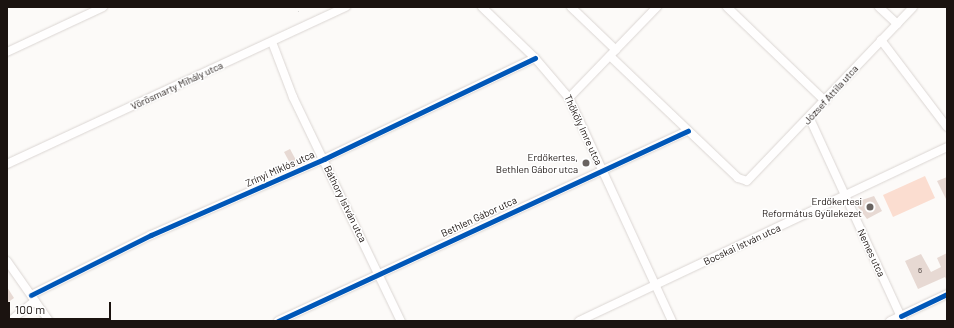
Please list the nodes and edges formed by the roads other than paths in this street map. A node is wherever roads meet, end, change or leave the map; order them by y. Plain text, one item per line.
1 (103, 7) edge
2 (346, 7) edge
3 (482, 7) edge
4 (571, 7) edge
5 (657, 7) edge
6 (727, 7) edge
7 (879, 7) edge
8 (913, 7) edge
9 (897, 24) junction
10 (881, 40) junction
11 (272, 42) junction
12 (7, 52) edge
13 (613, 53) junction
14 (536, 58) junction
15 (569, 98) junction
16 (825, 101) junction
17 (810, 119) junction
18 (947, 127) edge
19 (688, 131) junction
20 (947, 147) edge
21 (324, 159) junction
22 (7, 164) edge
23 (602, 170) junction
24 (845, 196) junction
25 (7, 261) edge
26 (379, 274) junction
27 (655, 286) junction
28 (947, 294) edge
29 (33, 298) junction
30 (902, 319) edge
31 (10, 321) edge
32 (49, 321) edge
33 (278, 321) edge
34 (401, 321) edge
35 (579, 321) edge
36 (672, 321) edge
37 (890, 321) edge

1 - 12 street
2 - 11 street, Vörösmarty Mihály utca
3 - 14 street, Thököly Imre utca
4 - 13 street
5 - 13 street
6 - 16 street
7 - 9 street
8 - 9 street, József Attila utca
9 - 10 street, József Attila utca
10 - 16 street, József Attila utca
10 - 18 street
11 - 21 street, Báthory István utca
11 - 22 street, Vörösmarty Mihály utca
13 - 15 street
13 - 19 street
14 - 15 street, Thököly Imre utca
14 - 21 street, Zrínyi Miklós utca
15 - 23 street, Thököly Imre utca
16 - 17 street, József Attila utca
17 - 19 street, József Attila utca
17 - 24 street, Nemes utca
19 - 23 street, Bethlen Gábor utca
20 - 24 street, Bocskai István utca
21 - 26 street, Báthory István utca
21 - 29 street, Zrínyi Miklós utca
23 - 26 street, Bethlen Gábor utca
23 - 27 street, Thököly Imre utca
24 - 27 street, Bocskai István utca
24 - 30 street, Nemes utca
25 - 29 street
26 - 33 street, Bethlen Gábor utca
26 - 34 street, Báthory István utca
27 - 35 street, Bocskai István utca
27 - 36 street, Thököly Imre utca
28 - 30 street
29 - 31 street, Zrínyi Miklós utca
29 - 32 street
30 - 37 street

